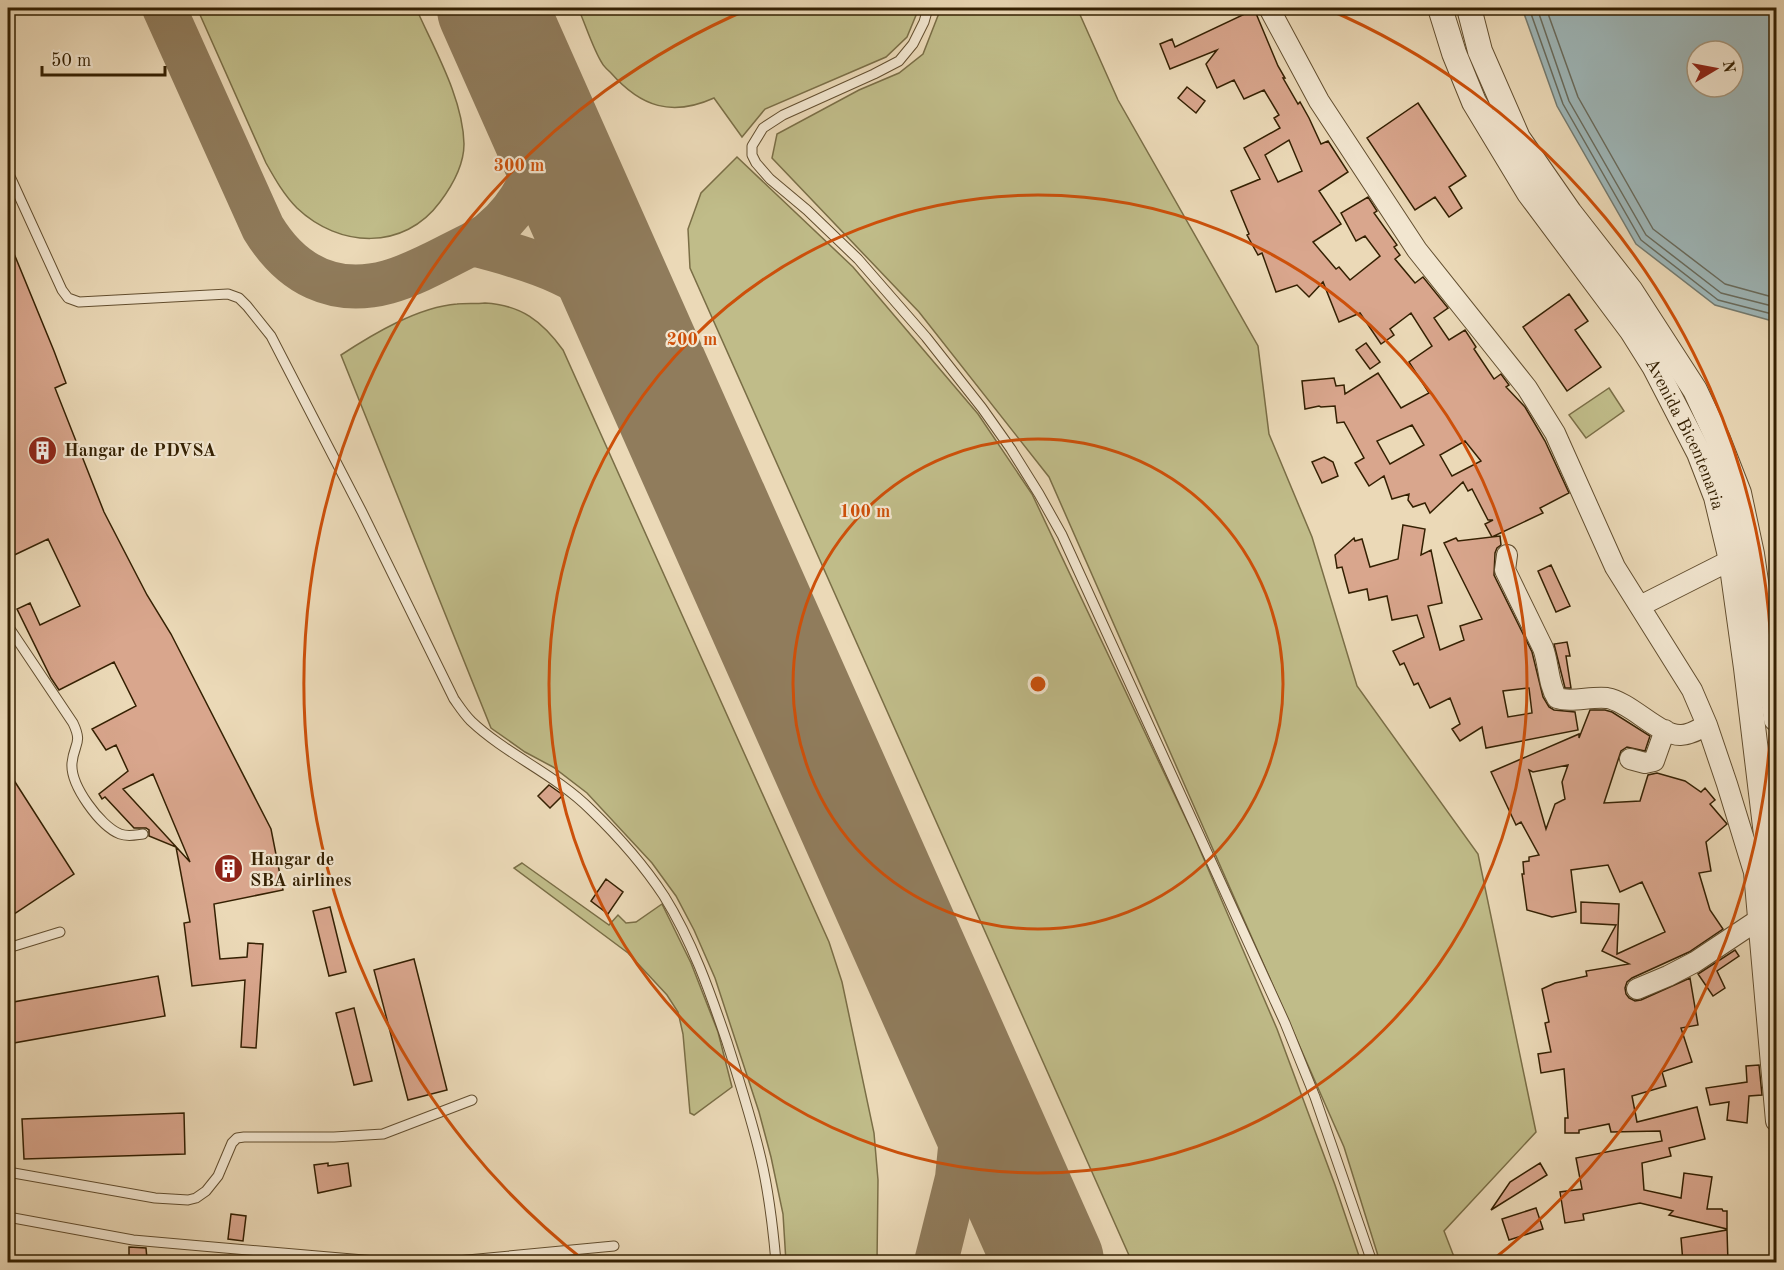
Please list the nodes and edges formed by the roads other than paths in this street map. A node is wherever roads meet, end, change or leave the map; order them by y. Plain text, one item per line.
1 (928, 8) edge
2 (1269, 8) edge
3 (1440, 8) edge
4 (1469, 8) edge
5 (8, 172) edge
6 (1507, 555) dead end
7 (1741, 557) junction
8 (1640, 606) junction
9 (8, 626) edge
10 (1776, 720) edge
11 (1707, 725) junction
12 (1665, 730) junction
13 (1630, 759) dead end
14 (143, 834) dead end
15 (1767, 919) edge
16 (60, 932) dead end
17 (8, 948) edge
18 (1636, 989) dead end
19 (472, 1100) dead end
20 (1776, 1121) edge
21 (8, 1172) edge
22 (8, 1217) edge
23 (614, 1246) dead end
24 (387, 1263) edge
25 (446, 1263) edge
26 (776, 1263) edge
27 (1372, 1263) edge

1 - 27 lane
2 - 8 street
3 - 7 street, Avenida Bicentenaria
4 - 7 street, Avenida Bicentenaria
5 - 26 lane
6 - 12 street
7 - 8 street
7 - 10 street, Avenida Bicentenaria
7 - 15 street, Avenida Bicentenaria
8 - 11 street
9 - 14 lane
11 - 12 street
11 - 15 street
12 - 13 street
15 - 18 street
15 - 20 street
16 - 17 lane
19 - 21 lane
22 - 24 lane
23 - 25 lane

